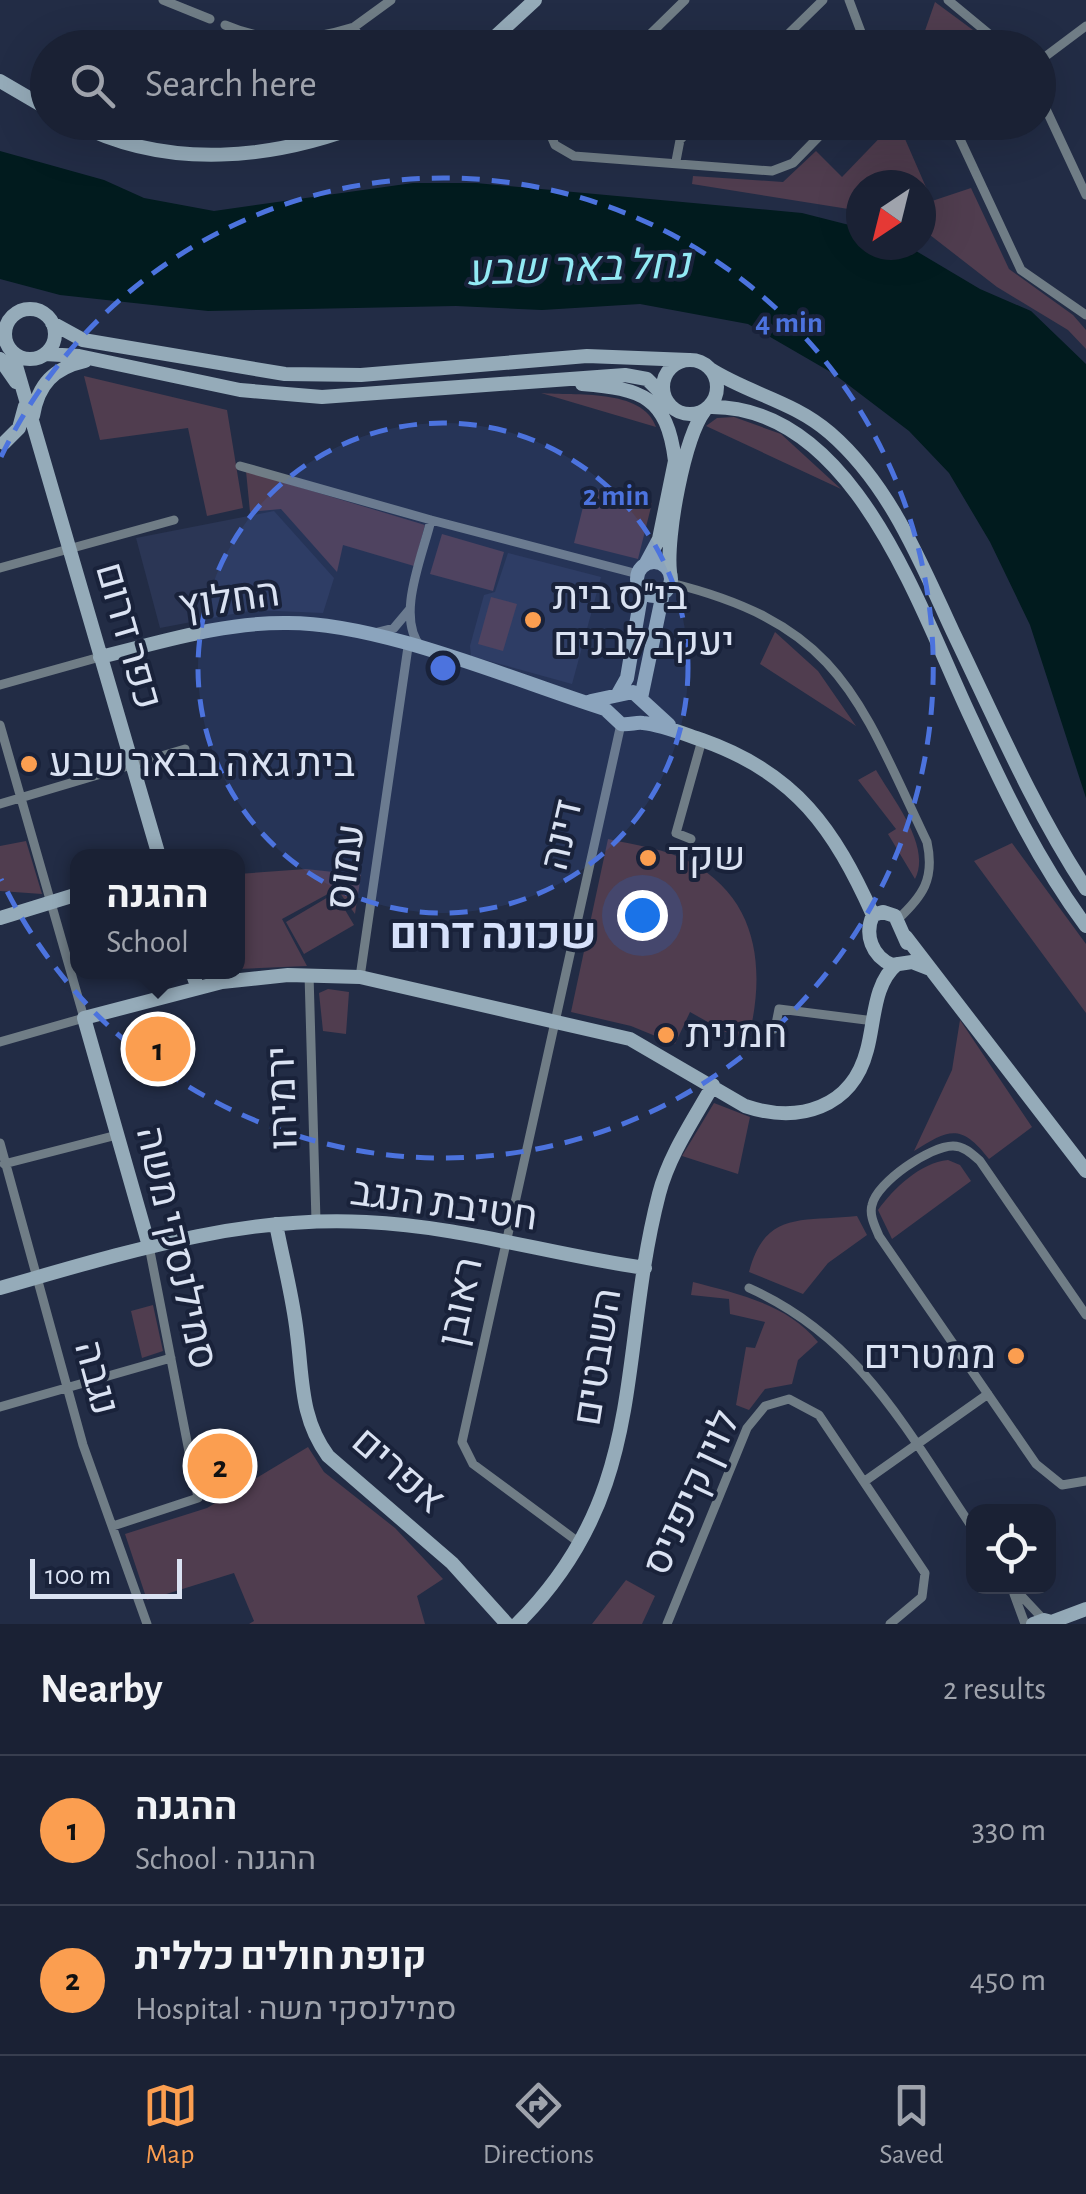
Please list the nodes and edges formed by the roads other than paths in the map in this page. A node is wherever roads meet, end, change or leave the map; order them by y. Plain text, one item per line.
1 (163, 0) edge
2 (391, 0) edge
3 (535, 0) edge
4 (685, 0) edge
5 (823, 0) edge
6 (849, 0) edge
7 (948, 0) edge
8 (210, 19) dead end
9 (225, 25) dead end
10 (1086, 26) edge
11 (354, 27) junction
12 (236, 30) edge
13 (344, 30) edge
14 (355, 30) edge
15 (503, 30) edge
16 (654, 30) edge
17 (792, 30) edge
18 (860, 30) edge
19 (984, 30) edge
20 (1056, 48) edge
21 (0, 81) edge
22 (30, 98) edge
23 (1056, 131) edge
24 (117, 140) edge
25 (311, 140) edge
26 (554, 140) edge
27 (680, 140) edge
28 (814, 140) edge
29 (961, 140) edge
30 (676, 162) junction
31 (1086, 195) edge
32 (8, 313) edge
33 (1086, 315) edge
34 (52, 324) junction
35 (5, 348) edge
36 (41, 356) junction
37 (96, 360) junction
38 (689, 360) junction
39 (710, 368) junction
40 (536, 380) junction
41 (26, 400) junction
42 (668, 402) junction
43 (707, 409) junction
44 (34, 428) junction
45 (2, 444) edge
46 (674, 461) junction
47 (240, 466) dead end
48 (174, 520) dead end
49 (431, 520) junction
50 (68, 549) junction
51 (0, 568) edge
52 (641, 569) junction
53 (668, 583) junction
54 (642, 590) junction
55 (411, 607) junction
56 (370, 634) junction
57 (408, 647) junction
58 (437, 655) junction
59 (100, 658) junction
60 (0, 685) edge
61 (617, 695) junction
62 (578, 700) junction
63 (642, 700) junction
64 (616, 718) junction
65 (638, 722) junction
66 (0, 725) edge
67 (697, 738) junction
68 (184, 749) dead end
69 (132, 767) junction
70 (22, 798) junction
71 (0, 804) edge
72 (691, 839) dead end
73 (156, 849) edge
74 (1086, 889) edge
75 (70, 896) edge
76 (52, 902) junction
77 (873, 916) junction
78 (0, 918) edge
79 (897, 920) junction
80 (1086, 926) edge
81 (906, 937) junction
82 (878, 955) junction
83 (899, 964) junction
84 (70, 967) edge
85 (309, 974) junction
86 (940, 976) junction
87 (245, 977) edge
88 (360, 977) junction
89 (73, 979) edge
90 (195, 979) edge
91 (879, 991) junction
92 (84, 1018) junction
93 (553, 1018) junction
94 (874, 1021) junction
95 (775, 1029) dead end
96 (0, 1042) edge
97 (713, 1085) junction
98 (118, 1134) junction
99 (0, 1143) edge
100 (3, 1164) edge
101 (1086, 1171) edge
102 (316, 1220) junction
103 (276, 1224) junction
104 (504, 1242) junction
105 (149, 1246) junction
106 (645, 1268) junction
107 (38, 1277) junction
108 (0, 1288) edge
109 (749, 1288) dead end
110 (1086, 1314) edge
111 (171, 1358) junction
112 (68, 1388) junction
113 (988, 1394) junction
114 (0, 1406) edge
115 (916, 1444) junction
116 (865, 1481) junction
117 (1086, 1481) edge
118 (966, 1518) edge
119 (113, 1526) junction
120 (581, 1544) junction
121 (1015, 1594) edge
122 (1020, 1594) edge
123 (1086, 1609) edge
124 (1048, 1622) edge
125 (147, 1624) edge
126 (507, 1624) edge
127 (517, 1624) edge
128 (667, 1624) edge
129 (890, 1624) edge
130 (1025, 1624) edge

1 - 8 street
2 - 11 street
3 - 15 street
4 - 16 street
5 - 17 street
6 - 18 street
7 - 19 street
9 - 12 street
10 - 20 street
11 - 13 street
11 - 14 street
21 - 22 street
23 - 31 street
24 - 25 street
26 - 30 street
27 - 30 street
28 - 30 street
29 - 33 street
32 - 34 street
32 - 35 street
34 - 36 street
34 - 38 street
35 - 36 street
35 - 41 street, כפר דרום
36 - 37 street
36 - 44 street, כפר דרום
37 - 40 street
37 - 44 street
38 - 39 street
38 - 42 street
39 - 43 street
39 - 74 street
40 - 42 street
40 - 46 street
41 - 44 street, כפר דרום
41 - 45 street
42 - 43 street
42 - 46 street
43 - 53 street
43 - 80 street
44 - 45 street
44 - 50 street, כפר דרום
46 - 52 street
47 - 49 street
48 - 50 street
49 - 52 street
49 - 55 street
50 - 51 street
50 - 59 street, כפר דרום
52 - 53 street
52 - 54 street
53 - 54 street
53 - 63 street
53 - 79 street
54 - 61 street
55 - 56 street
55 - 58 street
56 - 57 street, החלוץ
56 - 59 street, החלוץ
57 - 58 street, החלוץ
57 - 88 street, עמוס
58 - 62 street, החלוץ
59 - 60 street, החלוץ
59 - 69 street, כפר דרום
61 - 62 street
61 - 63 street
61 - 64 street
62 - 64 street, החלוץ
63 - 65 street
63 - 67 street
64 - 65 street
64 - 93 street, דינה
65 - 67 street
66 - 70 street, סמילנסקי משה
67 - 72 street
67 - 77 street
68 - 69 street
69 - 70 street
69 - 73 street, כפר דרום
70 - 71 street
70 - 76 street, סמילנסקי משה
75 - 76 street
76 - 78 street
76 - 84 street, סמילנסקי משה
77 - 79 street
77 - 82 street
79 - 81 street
81 - 83 street
81 - 86 street
82 - 83 street
82 - 91 street
83 - 86 street
83 - 91 street
85 - 87 street
85 - 88 street
85 - 102 street, ירמיהו
86 - 101 street
88 - 93 street
89 - 92 street, סמילנסקי משה
90 - 92 street
91 - 94 street
92 - 96 street
92 - 98 street, סמילנסקי משה
93 - 97 street
93 - 104 street, ראובן
94 - 95 street
94 - 97 street
97 - 106 street, השבטים
98 - 100 street
98 - 105 street, סמילנסקי משה
99 - 100 street, נגבה
100 - 107 street, נגבה
102 - 103 street, חטיבת הנגב
102 - 104 street, חטיבת הנגב
103 - 105 street, חטיבת הנגב
103 - 126 street, אפרים
104 - 106 street, חטיבת הנגב
104 - 120 street, ראובן
105 - 107 street, חטיבת הנגב
105 - 111 street, סמילנסקי משה
106 - 120 street, השבטים
107 - 108 street, חטיבת הנגב
107 - 112 street, נגבה
109 - 115 street
110 - 113 street
111 - 112 street
111 - 119 street, סמילנסקי משה
112 - 114 street
112 - 119 street, נגבה
113 - 115 street
113 - 117 street
115 - 116 street
115 - 118 street
116 - 128 street, לוין קיפניס
116 - 129 street, לוין קיפניס
119 - 125 street, נגבה
120 - 127 street, השבטים
121 - 130 street
122 - 124 street
123 - 124 street

